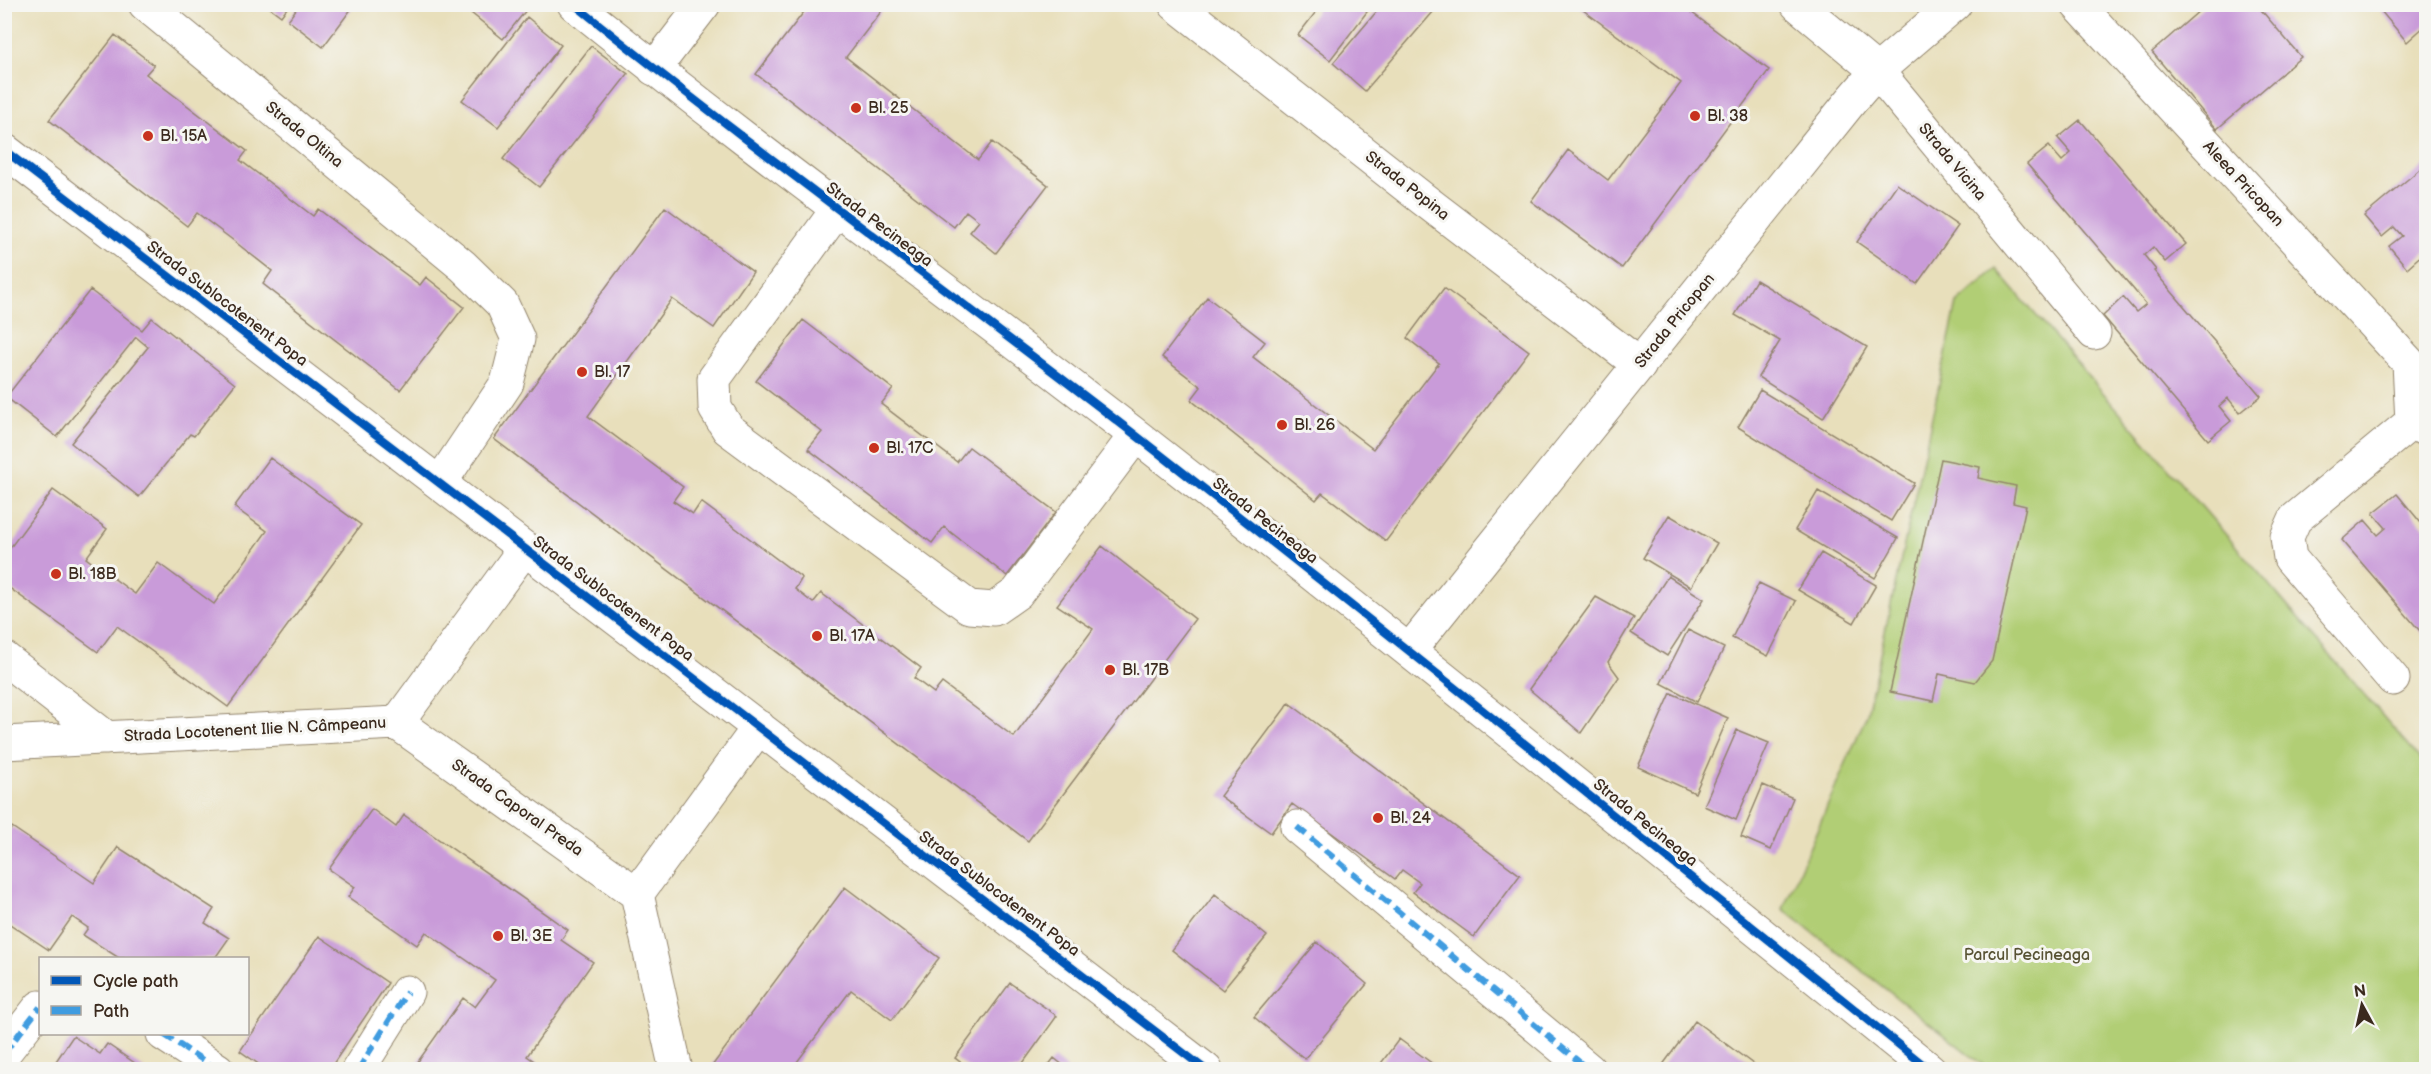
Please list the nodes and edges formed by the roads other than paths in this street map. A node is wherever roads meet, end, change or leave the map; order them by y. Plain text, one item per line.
1 (145, 4) edge
2 (574, 4) edge
3 (704, 4) edge
4 (1175, 4) edge
5 (1797, 4) edge
6 (1955, 4) edge
7 (2077, 4) edge
8 (654, 69) junction
9 (1877, 71) junction
10 (4, 150) edge
11 (837, 210) junction
12 (2094, 333) dead end
13 (2418, 356) edge
14 (1640, 365) junction
15 (2419, 426) edge
16 (1135, 436) junction
17 (440, 483) junction
18 (525, 548) junction
19 (1409, 651) junction
20 (4, 658) edge
21 (2393, 679) dead end
22 (397, 723) junction
23 (759, 727) junction
24 (107, 738) junction
25 (4, 743) edge
26 (1297, 828) dead end
27 (637, 894) junction
28 (407, 992) dead end
29 (39, 1008) edge
30 (165, 1035) edge
31 (4, 1053) edge
32 (218, 1070) edge
33 (358, 1070) edge
34 (676, 1070) edge
35 (1206, 1070) edge
36 (1589, 1070) edge
37 (1930, 1070) edge

1 - 17 street, Strada Oltina
2 - 8 street, Strada Pecineaga
3 - 8 street
4 - 14 street, Strada Popina
5 - 9 street, Strada Vicina
6 - 9 street, Strada Pricopan
7 - 13 street, Aleea Pricopan
8 - 11 street, Strada Pecineaga
9 - 12 street, Strada Vicina
9 - 14 street, Strada Pricopan
10 - 17 street, Strada Sublocotenent Popa
11 - 16 street, Strada Pecineaga
11 - 16 street
13 - 15 street, Aleea Pricopan
14 - 19 street, Strada Pricopan
15 - 21 street
16 - 19 street, Strada Pecineaga
17 - 18 street, Strada Sublocotenent Popa
18 - 22 street, Strada Locotenent Ilie N. Câmpeanu
18 - 23 street, Strada Sublocotenent Popa
19 - 37 street, Strada Pecineaga
20 - 24 street
22 - 24 street, Strada Locotenent Ilie N. Câmpeanu
22 - 27 street, Strada Caporal Preda
23 - 27 street
23 - 35 street, Strada Sublocotenent Popa
24 - 25 street, Strada Locotenent Ilie N. Câmpeanu
26 - 36 street
27 - 34 street
28 - 33 street
29 - 31 street
30 - 32 street

